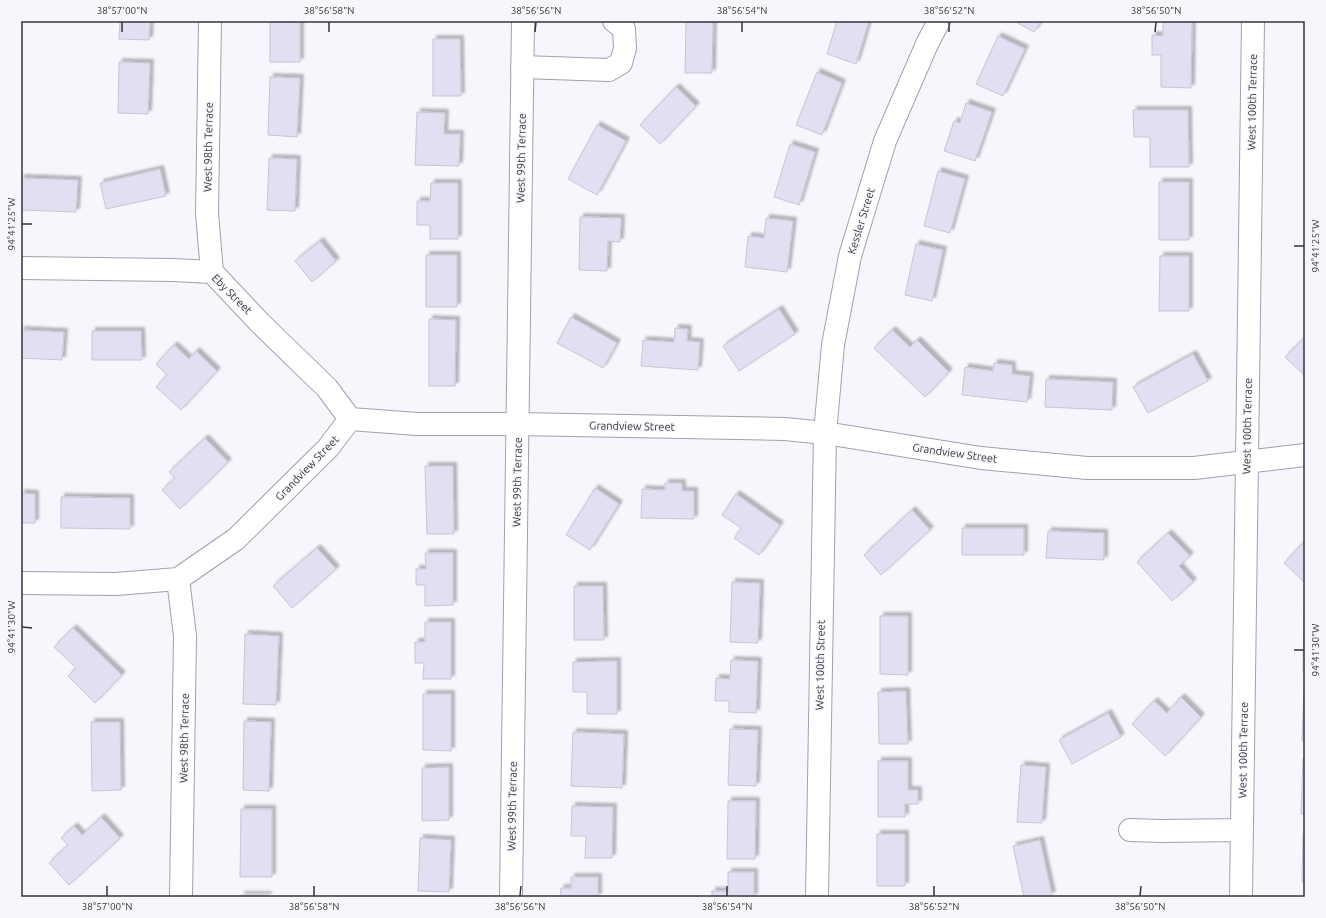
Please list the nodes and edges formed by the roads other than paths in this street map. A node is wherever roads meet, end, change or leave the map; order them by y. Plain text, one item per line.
1 (210, 21) edge
2 (523, 21) edge
3 (614, 21) edge
4 (939, 21) edge
5 (1253, 21) edge
6 (522, 67) junction
7 (21, 268) edge
8 (212, 272) junction
9 (350, 419) junction
10 (517, 424) junction
11 (825, 433) junction
12 (1305, 455) edge
13 (1246, 463) junction
14 (178, 578) junction
15 (21, 583) edge
16 (1130, 830) dead end
17 (1242, 830) junction
18 (181, 897) edge
19 (511, 897) edge
20 (817, 897) edge
21 (1241, 897) edge

1 - 8 street, West 98th Terrace
2 - 6 street, West 99th Terrace
3 - 6 street
4 - 11 street, Kessler Street
5 - 13 street, West 100th Terrace
6 - 10 street, West 99th Terrace
7 - 8 street, Eby Street
8 - 9 street, Eby Street
9 - 10 street, Grandview Street
9 - 14 street, Grandview Street
10 - 11 street, Grandview Street
10 - 19 street, West 99th Terrace
11 - 13 street, Grandview Street
11 - 20 street, West 100th Street
12 - 13 street, Grandview Street
13 - 17 street, West 100th Terrace
14 - 15 street, Grandview Street
14 - 18 street, West 98th Terrace
16 - 17 street
17 - 21 street, West 100th Terrace

